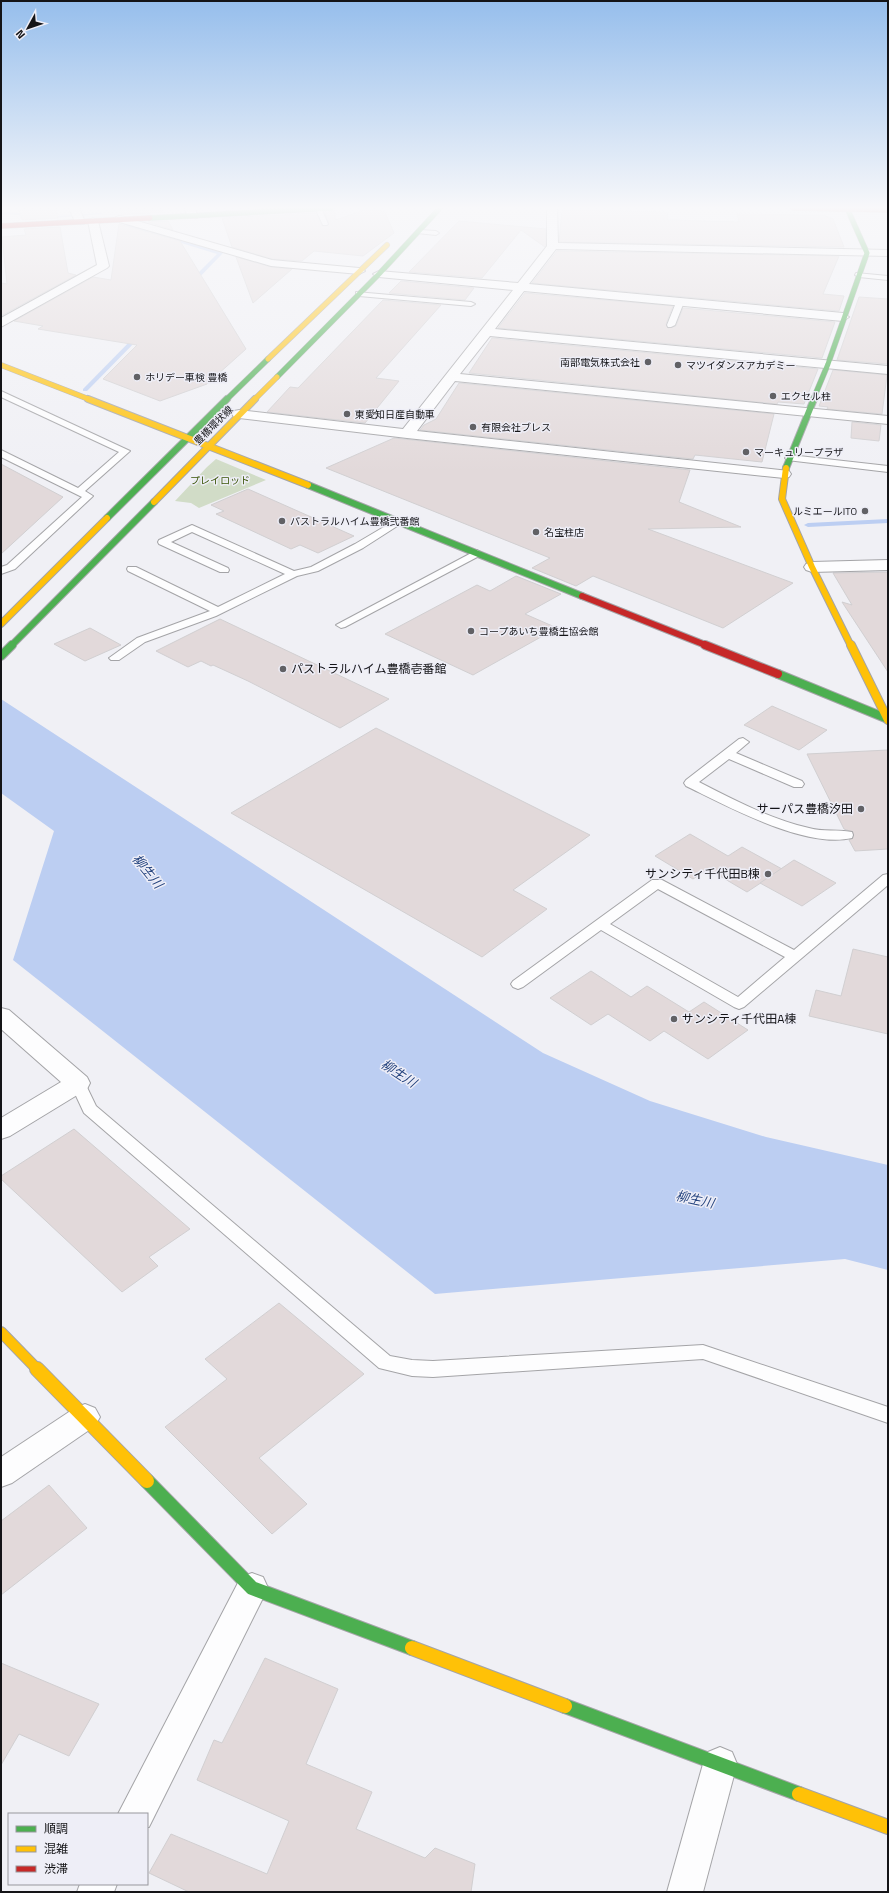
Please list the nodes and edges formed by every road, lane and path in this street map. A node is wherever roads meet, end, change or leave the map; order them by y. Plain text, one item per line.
1 (49, 296) edge
2 (333, 296) edge
3 (357, 296) edge
4 (385, 296) edge
5 (515, 296) edge
6 (620, 296) edge
7 (851, 296) edge
8 (680, 302) junction
9 (471, 304) dead end
10 (844, 317) junction
11 (1, 323) edge
12 (671, 325) dead end
13 (487, 332) junction
14 (828, 364) junction
15 (1, 365) edge
16 (888, 370) edge
17 (451, 377) junction
18 (1, 394) edge
19 (809, 412) junction
20 (239, 414) junction
21 (888, 420) edge
22 (407, 434) junction
23 (188, 437) junction
24 (209, 445) junction
25 (1, 453) edge
26 (790, 458) junction
27 (888, 469) edge
28 (784, 474) junction
29 (78, 492) junction
30 (399, 521) junction
31 (477, 553) junction
32 (888, 565) edge
33 (812, 567) junction
34 (132, 569) dead end
35 (224, 570) dead end
36 (1, 571) edge
37 (293, 574) junction
38 (218, 611) junction
39 (1, 624) edge
40 (340, 625) dead end
41 (1, 656) edge
42 (115, 658) dead end
43 (888, 719) edge
44 (743, 742) dead end
45 (728, 754) junction
46 (798, 784) dead end
47 (847, 835) dead end
48 (888, 878) edge
49 (600, 924) junction
50 (794, 956) junction
51 (518, 984) dead end
52 (1, 1016) edge
53 (78, 1084) junction
54 (1, 1130) edge
55 (1, 1332) edge
56 (888, 1415) edge
57 (85, 1417) junction
58 (1, 1474) edge
59 (252, 1588) junction
60 (720, 1764) junction
61 (137, 1813) edge
62 (888, 1827) edge
63 (685, 1892) edge

1 - 11 street
2 - 23 street, 豊橋環状線
3 - 20 street, 豊橋環状線
4 - 9 lane
5 - 13 street
6 - 8 street
7 - 10 street
8 - 10 street
8 - 12 lane
10 - 14 street
13 - 14 street
13 - 17 street
14 - 16 street
14 - 19 street
15 - 23 street
17 - 19 street
17 - 22 street
18 - 29 lane
19 - 21 street
19 - 26 street
20 - 22 street
20 - 24 street, 豊橋環状線
22 - 28 street
23 - 24 street
23 - 39 street, 豊橋環状線
24 - 30 street
24 - 41 street, 豊橋環状線
25 - 29 lane
26 - 27 lane
26 - 28 street
28 - 33 street
29 - 36 lane
30 - 31 street
30 - 37 lane
31 - 40 lane
31 - 43 street
32 - 33 street
33 - 43 street
34 - 38 lane
35 - 37 lane
37 - 38 lane
38 - 42 lane
44 - 45 lane
45 - 46 lane
45 - 47 lane
48 - 50 lane
49 - 50 lane
49 - 50 lane
49 - 51 lane
52 - 53 street
53 - 54 street
53 - 56 lane
55 - 57 street
57 - 58 street
57 - 59 street
59 - 60 street
59 - 61 street
60 - 62 street
60 - 63 street

